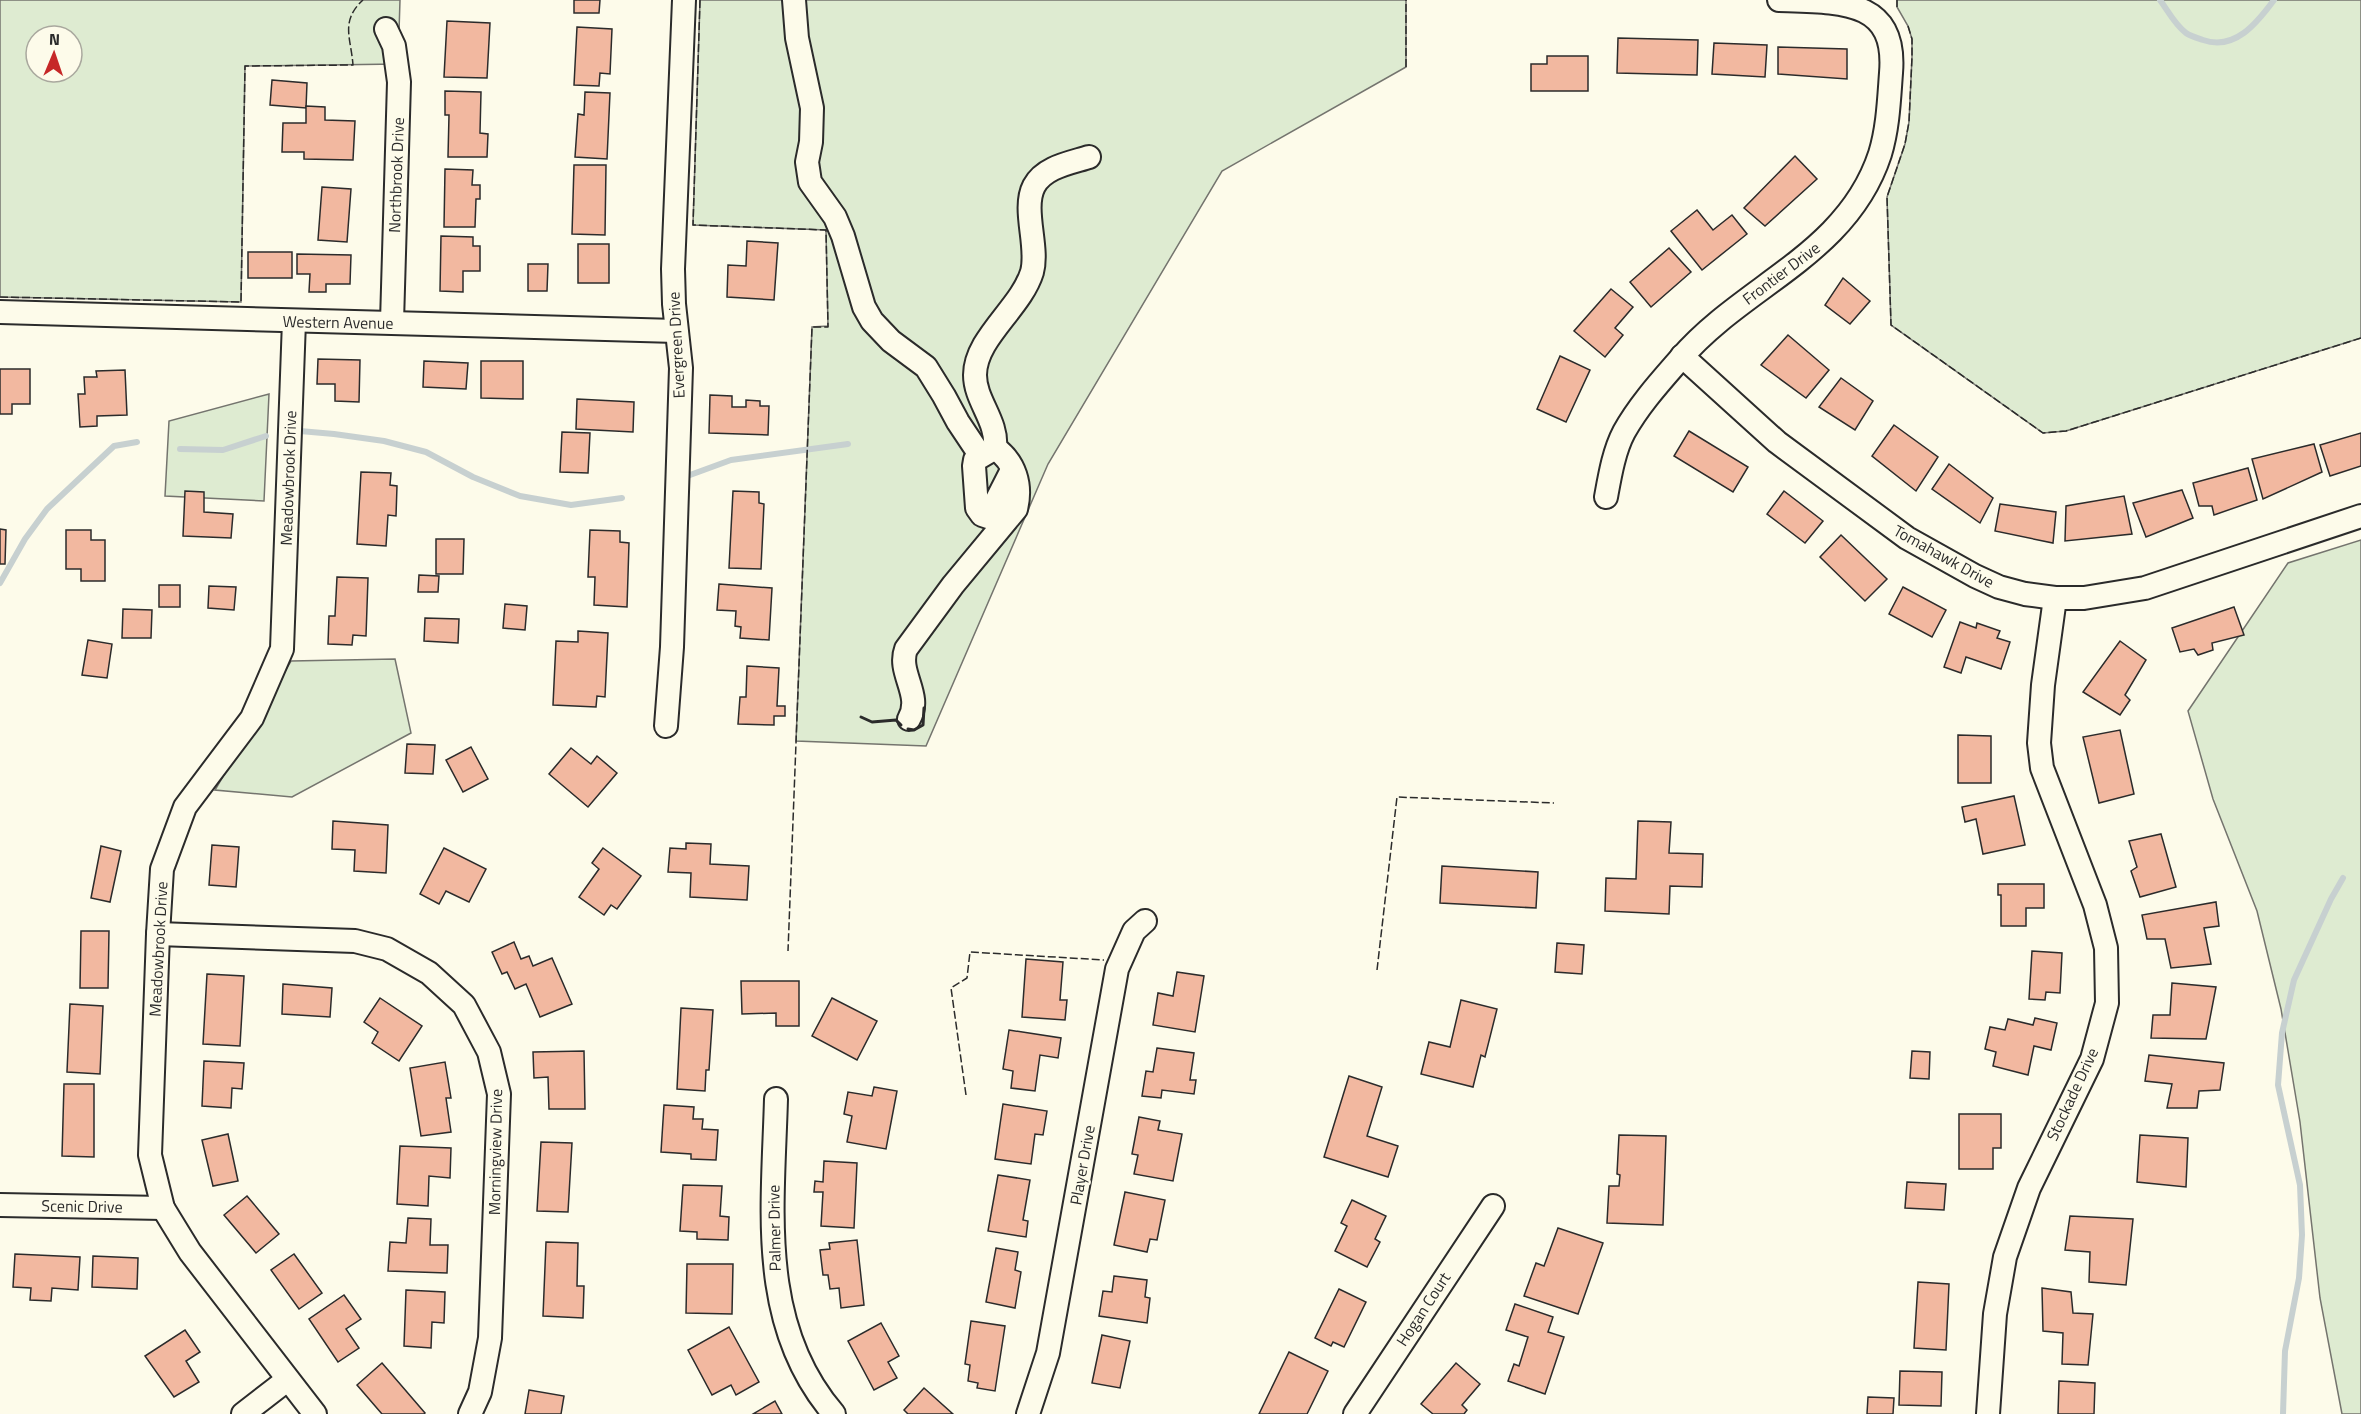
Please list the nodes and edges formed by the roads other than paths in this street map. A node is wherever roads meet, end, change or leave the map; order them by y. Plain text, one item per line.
1 (684, 0) edge
2 (794, 0) edge
3 (1779, 0) edge
4 (386, 29) dead end
5 (1089, 157) dead end
6 (0, 312) edge
7 (294, 321) junction
8 (392, 322) junction
9 (676, 331) junction
10 (1682, 356) junction
11 (988, 452) junction
12 (1012, 470) junction
13 (1606, 497) dead end
14 (2361, 516) edge
15 (2055, 598) junction
16 (909, 719) dead end
17 (666, 726) dead end
18 (1144, 921) dead end
19 (158, 934) junction
20 (776, 1099) dead end
21 (0, 1205) edge
22 (1493, 1206) dead end
23 (163, 1208) junction
24 (287, 1380) junction
25 (243, 1414) edge
26 (315, 1414) edge
27 (470, 1414) edge
28 (834, 1414) edge
29 (1028, 1414) edge
30 (1355, 1414) edge
31 (1988, 1414) edge

1 - 9 street, Evergreen Drive
2 - 11 street
3 - 10 street, Frontier Drive
4 - 8 street, Northbrook Drive
5 - 11 street
6 - 7 street, Western Avenue
7 - 8 street, Western Avenue
7 - 19 street, Meadowbrook Drive
8 - 9 street, Western Avenue
9 - 17 street, Evergreen Drive
10 - 13 street, Frontier Drive
10 - 15 street, Tomahawk Drive
11 - 12 street
11 - 12 street
12 - 16 street
14 - 15 street, Tomahawk Drive
15 - 31 street, Stockade Drive
18 - 29 street, Player Drive
19 - 23 street, Meadowbrook Drive
19 - 27 street, Morningview Drive
20 - 28 street, Palmer Drive
21 - 23 street, Scenic Drive
22 - 30 street, Hogan Court
23 - 24 street, Meadowbrook Drive
24 - 25 street
24 - 26 street, Meadowbrook Drive

